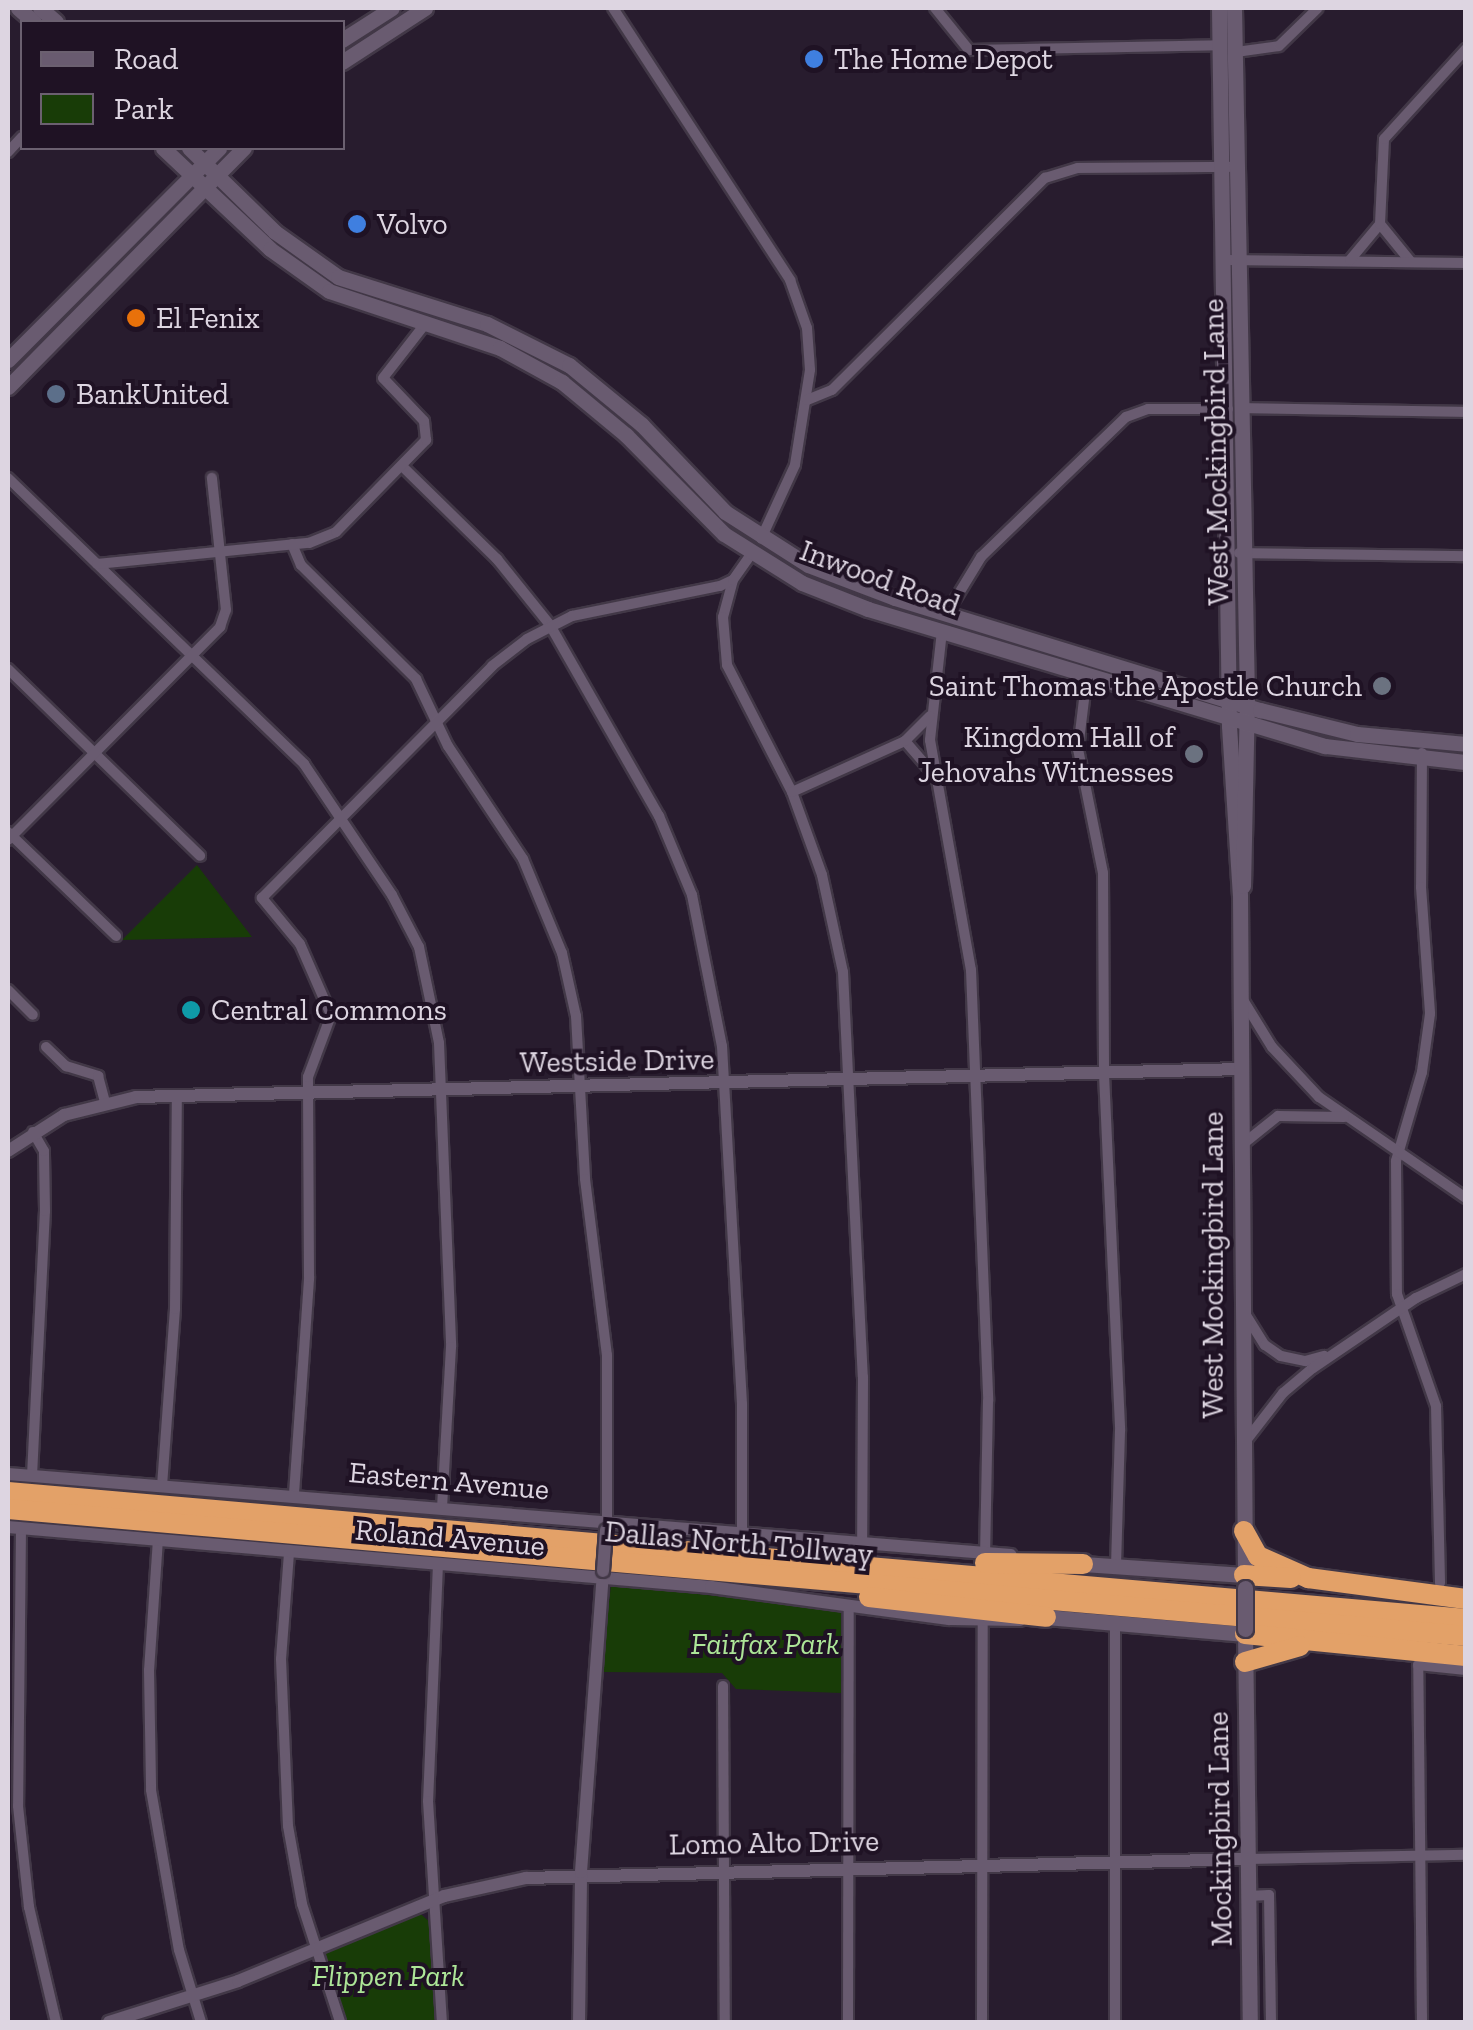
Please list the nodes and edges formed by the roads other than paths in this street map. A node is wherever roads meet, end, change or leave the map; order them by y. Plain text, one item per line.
1 (392, 8) edge
2 (425, 8) edge
3 (613, 8) edge
4 (935, 8) edge
5 (1219, 8) edge
6 (1234, 8) edge
7 (1318, 8) edge
8 (373, 20) junction
9 (382, 36) junction
10 (345, 38) edge
11 (1228, 48) junction
12 (1466, 48) edge
13 (345, 60) edge
14 (166, 150) edge
15 (191, 150) edge
16 (217, 150) edge
17 (242, 150) edge
18 (204, 162) junction
19 (1232, 167) junction
20 (192, 174) junction
21 (210, 181) junction
22 (1380, 224) junction
23 (115, 252) junction
24 (1234, 260) junction
25 (1350, 260) junction
26 (1412, 262) junction
27 (128, 263) junction
28 (1466, 263) edge
29 (333, 284) junction
30 (73, 294) junction
31 (85, 307) junction
32 (439, 309) junction
33 (429, 325) junction
34 (524, 340) junction
35 (516, 356) junction
36 (8, 360) edge
37 (8, 387) edge
38 (807, 400) junction
39 (1235, 408) junction
40 (1466, 412) edge
41 (402, 466) junction
42 (8, 478) edge
43 (212, 478) dead end
44 (734, 541) junction
45 (768, 543) junction
46 (292, 544) junction
47 (221, 551) junction
48 (1228, 553) junction
49 (1245, 553) junction
50 (751, 554) junction
51 (1466, 556) edge
52 (98, 564) junction
53 (733, 580) junction
54 (947, 614) junction
55 (550, 625) junction
56 (942, 631) junction
57 (192, 654) junction
58 (8, 668) edge
59 (1087, 674) junction
60 (1229, 708) junction
61 (1247, 714) junction
62 (931, 715) junction
63 (438, 724) junction
64 (906, 740) junction
65 (1425, 742) junction
66 (1466, 744) edge
67 (95, 754) junction
68 (1421, 760) junction
69 (1466, 762) edge
70 (933, 775) junction
71 (792, 792) junction
72 (339, 822) junction
73 (9, 836) edge
74 (200, 856) dead end
75 (1240, 895) junction
76 (116, 936) dead end
77 (8, 990) edge
78 (1240, 995) junction
79 (33, 1015) dead end
80 (46, 1047) dead end
81 (1240, 1069) junction
82 (1104, 1074) junction
83 (973, 1077) junction
84 (852, 1081) junction
85 (724, 1085) junction
86 (580, 1086) junction
87 (441, 1089) junction
88 (308, 1092) junction
89 (177, 1095) junction
90 (105, 1102) junction
91 (1344, 1117) junction
92 (33, 1132) junction
93 (1240, 1150) junction
94 (8, 1151) edge
95 (1397, 1152) junction
96 (1466, 1198) edge
97 (1466, 1274) edge
98 (1242, 1307) junction
99 (1398, 1310) junction
100 (1335, 1353) junction
101 (1242, 1448) junction
102 (8, 1474) edge
103 (32, 1476) junction
104 (162, 1486) junction
105 (8, 1492) edge
106 (294, 1494) junction
107 (442, 1509) junction
108 (8, 1510) edge
109 (14, 1527) edge
110 (607, 1527) junction
111 (1244, 1531) junction
112 (742, 1537) junction
113 (158, 1539) junction
114 (985, 1552) junction
115 (290, 1553) junction
116 (856, 1555) junction
117 (438, 1564) junction
118 (1083, 1564) junction
119 (1116, 1568) junction
120 (602, 1575) junction
121 (781, 1578) junction
122 (1308, 1578) junction
123 (1245, 1581) junction
124 (1440, 1582) dead end
125 (1466, 1599) edge
126 (849, 1605) junction
127 (1046, 1616) junction
128 (1466, 1619) edge
129 (983, 1622) junction
130 (1114, 1624) junction
131 (1199, 1630) junction
132 (1245, 1632) junction
133 (1466, 1636) edge
134 (1328, 1642) junction
135 (1466, 1656) edge
136 (1245, 1662) junction
137 (1466, 1670) edge
138 (723, 1686) dead end
139 (1420, 1855) junction
140 (1466, 1855) edge
141 (1248, 1859) junction
142 (1111, 1863) junction
143 (978, 1865) junction
144 (845, 1866) junction
145 (722, 1868) junction
146 (581, 1872) junction
147 (1248, 1896) junction
148 (436, 1900) junction
149 (314, 1948) junction
150 (192, 1997) junction
151 (56, 2022) edge
152 (110, 2022) edge
153 (201, 2022) edge
154 (340, 2022) edge
155 (442, 2022) edge
156 (579, 2022) edge
157 (724, 2022) edge
158 (848, 2022) edge
159 (982, 2022) edge
160 (1115, 2022) edge
161 (1250, 2022) edge
162 (1271, 2022) edge
163 (1422, 2022) edge

1 - 8 main road
2 - 9 main road
3 - 38 street
4 - 11 street
5 - 11 main road, West Mockingbird Lane
6 - 11 main road, West Mockingbird Lane
7 - 11 street
8 - 9 main road
8 - 10 main road
9 - 13 main road
11 - 19 main road, West Mockingbird Lane
12 - 22 street
14 - 20 main road, Inwood Road
15 - 18 main road, Inwood Road
16 - 18 main road
17 - 21 main road
18 - 20 main road
18 - 21 main road, Inwood Road
19 - 24 main road, West Mockingbird Lane
19 - 38 street
20 - 21 main road, Inwood Road
20 - 23 main road
21 - 27 main road
21 - 29 main road, Inwood Road
22 - 25 street
22 - 26 street
23 - 27 main road
23 - 30 main road
24 - 25 street
24 - 39 main road, West Mockingbird Lane
25 - 26 street
26 - 28 street
27 - 31 main road
29 - 32 main road, Inwood Road
29 - 33 main road, Inwood Road
30 - 31 main road
30 - 36 main road
31 - 37 main road
32 - 33 main road
32 - 34 main road, Inwood Road
33 - 35 main road, Inwood Road
33 - 41 street
34 - 35 main road
34 - 45 main road, Inwood Road
35 - 44 main road, Inwood Road
38 - 45 street
39 - 40 street
39 - 48 main road, West Mockingbird Lane
39 - 49 main road, West Mockingbird Lane
39 - 54 street
41 - 46 street
41 - 55 street
42 - 52 street
43 - 47 street
44 - 45 main road
44 - 50 main road, Inwood Road
45 - 50 main road
45 - 54 main road, Inwood Road
46 - 47 street
46 - 63 street
47 - 52 street
47 - 57 street
48 - 49 street
48 - 60 main road, West Mockingbird Lane
49 - 51 street
49 - 61 main road, West Mockingbird Lane
50 - 53 street
50 - 56 main road, Inwood Road
52 - 57 street
53 - 55 street
53 - 71 street
54 - 56 main road
54 - 60 main road, Inwood Road
55 - 63 street
55 - 85 street
56 - 59 main road, Inwood Road
56 - 62 street
57 - 67 street
57 - 72 street
58 - 67 street
59 - 60 main road, Inwood Road
59 - 82 street
60 - 61 main road, Inwood Road
60 - 75 main road, West Mockingbird Lane
61 - 65 main road, Inwood Road
61 - 68 main road, Inwood Road
61 - 75 main road, West Mockingbird Lane
62 - 64 street
62 - 70 street
63 - 72 street
63 - 86 street
64 - 70 street
64 - 71 street
65 - 66 main road, Inwood Road
65 - 68 street
67 - 73 street
67 - 74 street
68 - 69 main road, Inwood Road
68 - 95 street
70 - 83 street
71 - 84 street
72 - 87 street
72 - 88 street
73 - 76 street
75 - 78 main road, West Mockingbird Lane
77 - 79 street
78 - 81 main road, West Mockingbird Lane
78 - 91 street
80 - 90 street
81 - 82 street, Westside Drive
81 - 93 main road, West Mockingbird Lane
82 - 83 street, Westside Drive
82 - 119 street
83 - 84 street, Westside Drive
83 - 114 street
84 - 85 street, Westside Drive
84 - 116 street
85 - 86 street, Westside Drive
85 - 112 street
86 - 87 street, Westside Drive
86 - 110 street
87 - 88 street, Westside Drive
87 - 107 street
88 - 89 street, Westside Drive
88 - 106 street
89 - 90 street, Westside Drive
89 - 104 street
90 - 92 street, Westside Drive
91 - 93 street
91 - 95 street
92 - 94 street, Westside Drive
92 - 103 street
93 - 98 main road, West Mockingbird Lane
95 - 96 street
95 - 99 street
97 - 99 street
98 - 100 street
98 - 101 main road, West Mockingbird Lane
99 - 100 street
99 - 124 street
100 - 101 street
101 - 111 main road, West Mockingbird Lane
102 - 103 street, Eastern Avenue
103 - 104 street, Eastern Avenue
104 - 106 street, Eastern Avenue
105 - 116 highway, Dallas North Tollway
106 - 107 street, Eastern Avenue
107 - 110 street, Eastern Avenue
108 - 121 highway, Dallas North Tollway
109 - 113 street, Roland Avenue
109 - 151 street
110 - 112 street, Eastern Avenue
110 - 120 street, bridge
111 - 122 highway
111 - 123 main road, West Mockingbird Lane
112 - 116 street, Eastern Avenue
113 - 115 street, Roland Avenue
113 - 150 street
114 - 116 street, Eastern Avenue
114 - 118 street, Eastern Avenue
115 - 117 street, Roland Avenue
115 - 149 street
116 - 118 highway
116 - 128 highway, Dallas North Tollway
117 - 120 street, Roland Avenue
117 - 148 street
118 - 119 main road, Eastern Avenue
119 - 123 main road, Eastern Avenue
120 - 126 street, Roland Avenue
120 - 146 street
121 - 127 highway
121 - 133 highway, Dallas North Tollway
122 - 123 highway
122 - 125 highway
123 - 132 main road, West Mockingbird Lane, bridge
126 - 129 street, Roland Avenue
126 - 144 street
127 - 129 street, Roland Avenue
127 - 130 main road, Roland Avenue
129 - 143 street
130 - 131 main road, Roland Avenue
130 - 142 street
131 - 132 main road, Roland Avenue
131 - 136 main road
132 - 134 highway
132 - 136 main road, Mockingbird Lane
134 - 135 highway
134 - 136 highway
136 - 141 main road, Mockingbird Lane
137 - 139 street
138 - 145 street
139 - 140 street, Lomo Alto Drive
139 - 141 street, Lomo Alto Drive
139 - 163 street
141 - 142 street, Lomo Alto Drive
141 - 147 main road, Mockingbird Lane
142 - 143 street, Lomo Alto Drive
142 - 160 street
143 - 144 street, Lomo Alto Drive
143 - 159 street
144 - 145 street, Lomo Alto Drive
144 - 158 street
145 - 146 street, Lomo Alto Drive
145 - 157 street
146 - 148 street, Lomo Alto Drive
146 - 156 street
147 - 161 main road, Mockingbird Lane
147 - 162 street
148 - 149 street, Lomo Alto Drive
148 - 155 street
149 - 150 street, Lomo Alto Drive
149 - 154 street
150 - 152 street, Lomo Alto Drive
150 - 153 street

